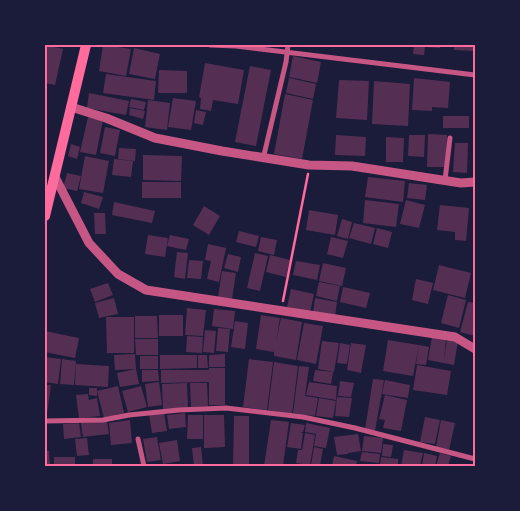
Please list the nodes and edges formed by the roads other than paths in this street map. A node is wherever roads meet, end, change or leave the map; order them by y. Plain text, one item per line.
1 (86, 45) edge
2 (210, 45) edge
3 (288, 45) edge
4 (287, 54) junction
5 (475, 75) edge
6 (71, 107) junction
7 (450, 138) dead end
8 (263, 159) junction
9 (55, 177) junction
10 (445, 180) junction
11 (475, 182) edge
12 (45, 216) edge
13 (475, 349) edge
14 (45, 421) edge
15 (138, 439) dead end
16 (475, 460) edge
17 (144, 466) edge

1 - 6 main road
2 - 4 street
3 - 4 street
4 - 5 street
4 - 8 street
6 - 8 street
6 - 9 main road
7 - 10 street
8 - 10 street
9 - 12 main road
9 - 13 street
10 - 11 street
14 - 16 street
15 - 17 street

